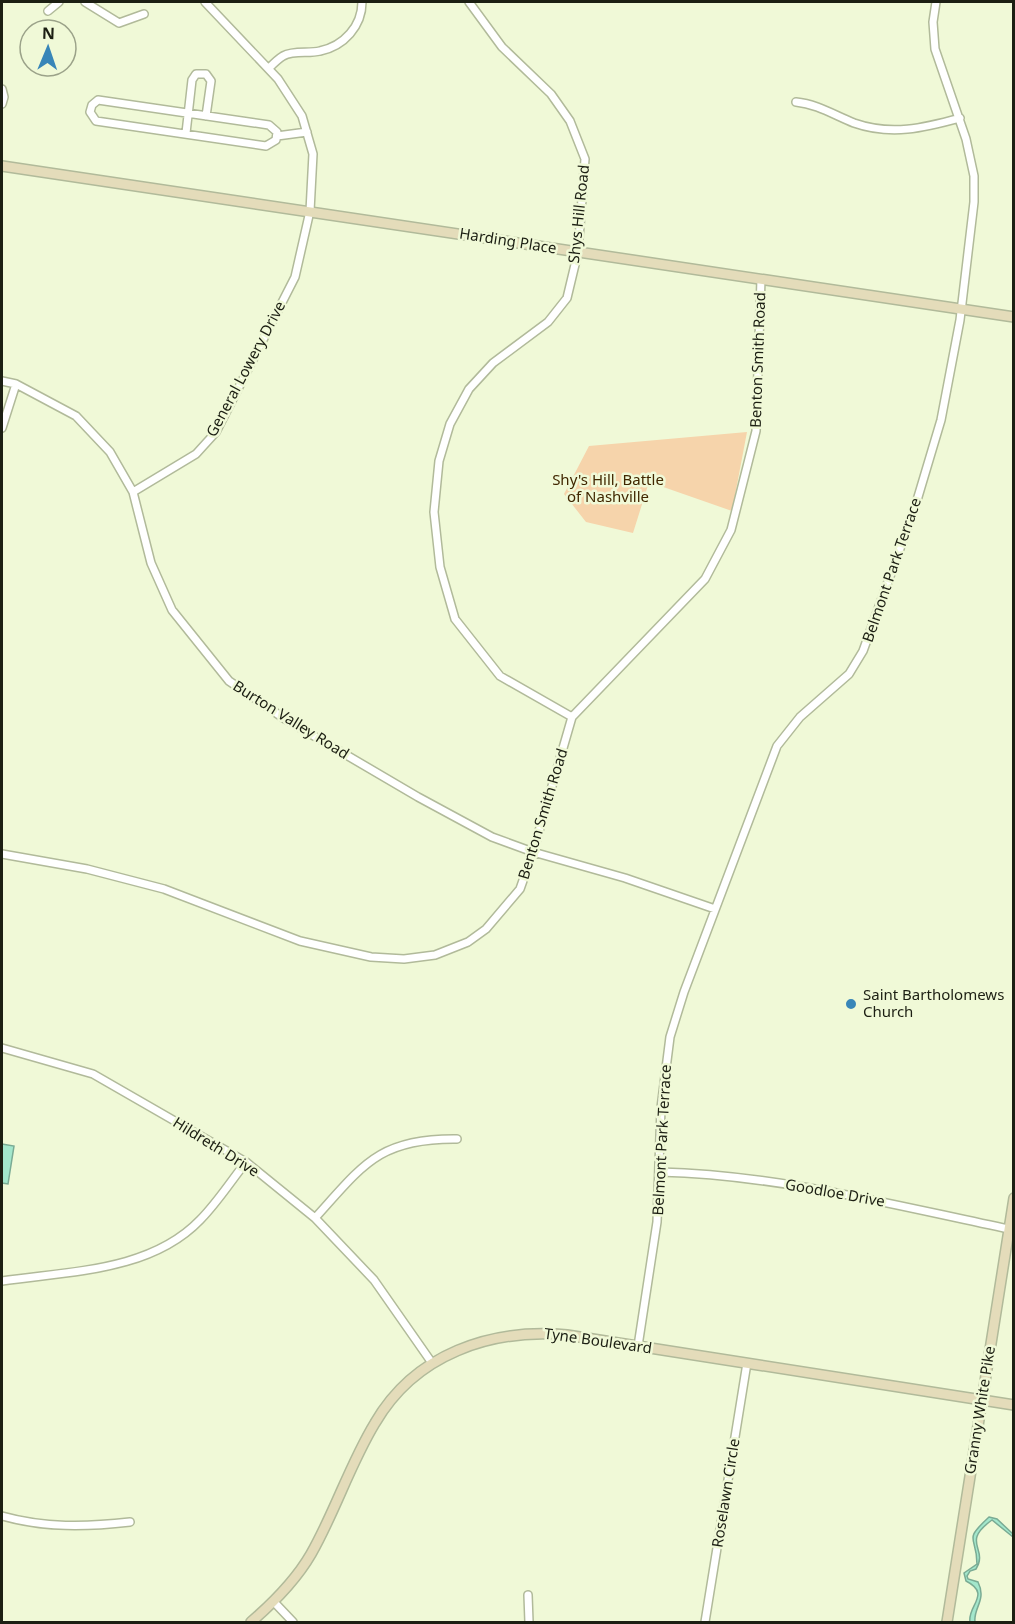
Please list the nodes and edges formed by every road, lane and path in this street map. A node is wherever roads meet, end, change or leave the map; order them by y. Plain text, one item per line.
1 (58, 2) edge
2 (85, 2) edge
3 (205, 2) edge
4 (362, 2) edge
5 (469, 2) edge
6 (936, 2) edge
7 (48, 11) dead end
8 (144, 14) dead end
9 (269, 68) junction
10 (2, 89) edge
11 (796, 102) dead end
12 (2, 104) edge
13 (188, 113) junction
14 (206, 116) junction
15 (960, 118) junction
16 (307, 132) junction
17 (186, 133) junction
18 (277, 136) junction
19 (2, 166) edge
20 (310, 211) junction
21 (578, 252) junction
22 (761, 279) junction
23 (961, 309) junction
24 (1014, 316) edge
25 (2, 381) edge
26 (16, 384) junction
27 (2, 428) edge
28 (133, 492) junction
29 (572, 717) junction
30 (533, 852) junction
31 (2, 854) edge
32 (715, 909) junction
33 (2, 1048) edge
34 (457, 1139) dead end
35 (246, 1162) junction
36 (660, 1172) junction
37 (1014, 1198) edge
38 (315, 1218) junction
39 (1009, 1229) junction
40 (2, 1281) edge
41 (638, 1346) junction
42 (432, 1363) junction
43 (747, 1363) junction
44 (981, 1400) junction
45 (1014, 1405) edge
46 (2, 1516) edge
47 (130, 1522) dead end
48 (528, 1595) dead end
49 (274, 1602) junction
50 (251, 1623) edge
51 (293, 1623) edge
52 (529, 1623) edge
53 (705, 1623) edge
54 (947, 1623) edge

1 - 7 street
2 - 8 street
3 - 9 street, General Lowery Drive
4 - 9 street
5 - 21 street, Shys Hill Road
6 - 15 street, Belmont Park Terrace
9 - 16 street, General Lowery Drive
10 - 12 street
11 - 15 street
13 - 14 street
13 - 14 street
13 - 17 street
13 - 17 street
14 - 18 street
15 - 23 street, Belmont Park Terrace
16 - 18 street
16 - 20 street, General Lowery Drive
17 - 18 street
19 - 20 main road, Harding Place
20 - 21 main road, Harding Place
20 - 28 street, General Lowery Drive
21 - 22 main road, Harding Place
21 - 29 street, Shys Hill Road
22 - 23 main road, Harding Place
22 - 29 street, Benton Smith Road
23 - 24 main road, Harding Place
23 - 32 street, Belmont Park Terrace
25 - 26 street, Burton Valley Road
26 - 27 street
26 - 28 street, Burton Valley Road
28 - 30 street, Burton Valley Road
29 - 30 street, Benton Smith Road
30 - 31 street, Benton Smith Road
30 - 32 street, Burton Valley Road
32 - 36 street, Belmont Park Terrace
33 - 35 street, Hildreth Drive
34 - 38 street
35 - 38 street, Hildreth Drive
35 - 40 street
36 - 39 street, Goodloe Drive
36 - 41 street, Belmont Park Terrace
37 - 39 main road, Granny White Pike
38 - 42 street, Hildreth Drive
39 - 44 main road, Granny White Pike
41 - 42 main road, Tyne Boulevard
41 - 43 main road, Tyne Boulevard
42 - 49 main road, Tyne Boulevard
43 - 44 main road, Tyne Boulevard
43 - 53 street, Roselawn Circle
44 - 45 main road, Tyne Boulevard
44 - 54 main road, Granny White Pike
46 - 47 street
48 - 52 street
49 - 50 main road, Tyne Boulevard
49 - 51 street

